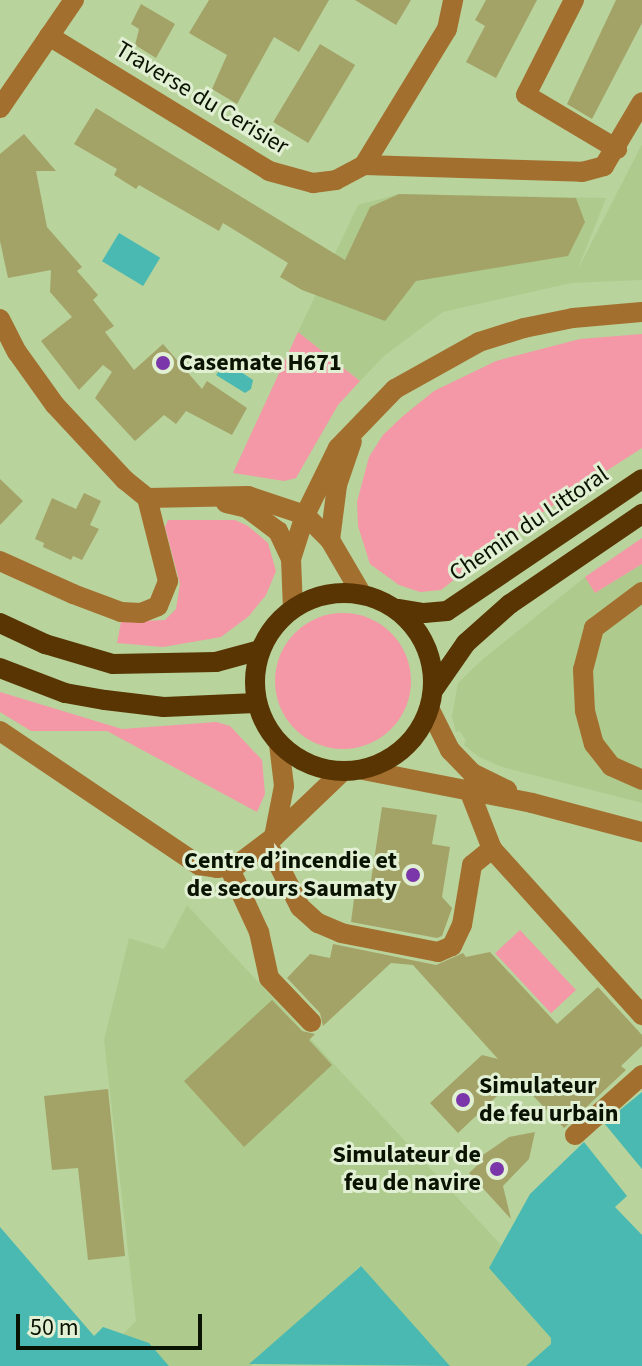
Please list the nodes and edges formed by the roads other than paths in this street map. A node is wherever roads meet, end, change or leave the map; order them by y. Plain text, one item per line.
1 (74, 0) edge
2 (453, 0) edge
3 (574, 0) edge
4 (49, 36) junction
5 (642, 102) edge
6 (0, 108) edge
7 (617, 149) junction
8 (364, 165) junction
9 (642, 312) edge
10 (0, 319) edge
11 (358, 426) junction
12 (642, 479) edge
13 (147, 498) junction
14 (206, 498) junction
15 (642, 514) edge
16 (305, 515) junction
17 (330, 540) junction
18 (291, 559) junction
19 (0, 561) edge
20 (642, 592) edge
21 (361, 593) junction
22 (293, 608) junction
23 (398, 609) junction
24 (0, 623) edge
25 (260, 650) junction
26 (0, 668) edge
27 (434, 689) junction
28 (257, 703) junction
29 (430, 710) junction
30 (0, 731) edge
31 (279, 744) junction
32 (363, 770) junction
33 (342, 772) junction
34 (642, 780) edge
35 (469, 790) junction
36 (532, 803) junction
37 (642, 832) edge
38 (271, 841) junction
39 (492, 849) junction
40 (229, 867) junction
41 (642, 1015) edge
42 (311, 1022) dead end
43 (642, 1075) edge
44 (575, 1135) dead end

1 - 4 street
2 - 8 street
3 - 7 street
4 - 6 street
4 - 8 street, Traverse du Cerisier
5 - 7 street
7 - 8 street
9 - 11 street
10 - 13 street
11 - 16 street
11 - 17 street
12 - 23 main road, Chemin du Littoral
13 - 14 street
13 - 19 street
14 - 16 street
14 - 18 street
15 - 27 main road
16 - 17 street
16 - 18 street
17 - 21 street
18 - 22 street
20 - 34 street
21 - 22 main road
21 - 23 main road
22 - 25 main road
23 - 27 main road
24 - 25 main road
25 - 28 main road
26 - 28 main road
27 - 29 main road
28 - 31 main road
29 - 32 main road
29 - 36 street
30 - 40 street
31 - 33 main road
31 - 38 street
32 - 33 main road
32 - 35 street
33 - 38 street
35 - 36 street
35 - 39 street
36 - 37 street
38 - 39 street
38 - 40 street
39 - 41 street
40 - 42 street
43 - 44 street

